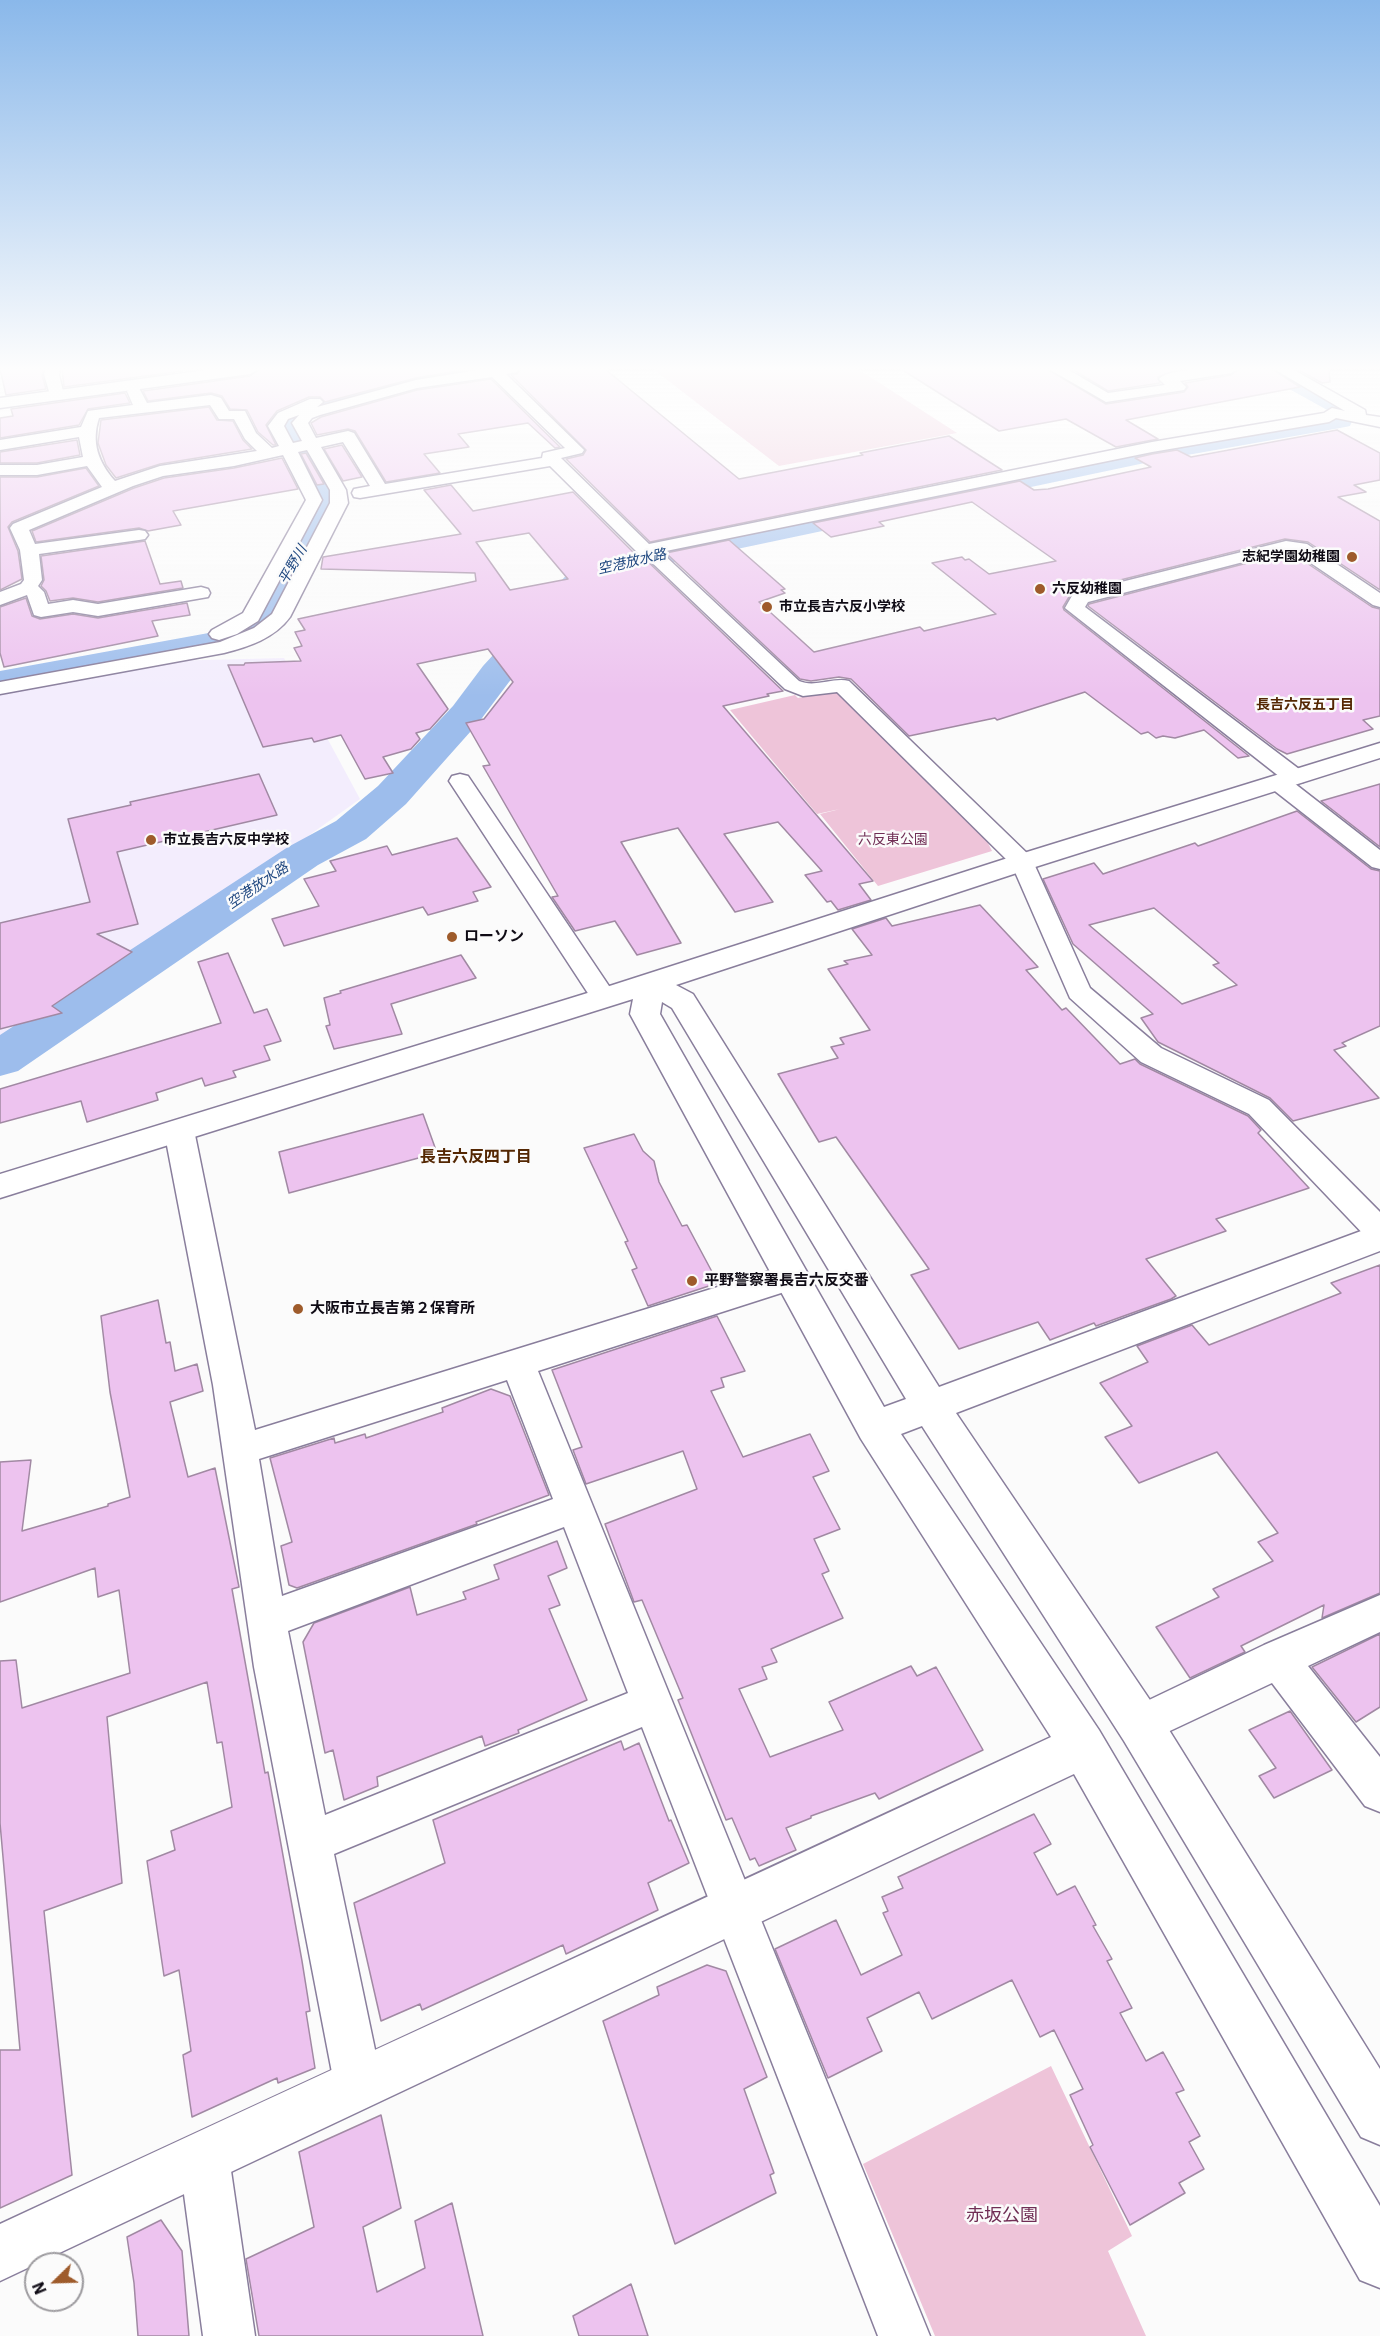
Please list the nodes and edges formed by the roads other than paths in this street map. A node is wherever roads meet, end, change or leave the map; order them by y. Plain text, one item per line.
1 (104, 478) edge
2 (141, 478) edge
3 (303, 478) edge
4 (329, 478) edge
5 (373, 478) edge
6 (452, 478) edge
7 (571, 478) edge
8 (1009, 478) edge
9 (1045, 478) edge
10 (113, 488) junction
11 (380, 490) junction
12 (339, 496) junction
13 (139, 535) dead end
14 (29, 550) junction
15 (655, 555) junction
16 (28, 588) junction
17 (201, 593) dead end
18 (0, 599) edge
19 (1380, 601) edge
20 (0, 674) edge
21 (0, 688) edge
22 (1380, 750) edge
23 (1287, 780) junction
24 (459, 781) dead end
25 (1023, 862) junction
26 (1380, 862) edge
27 (650, 983) junction
28 (604, 998) junction
29 (179, 1130) junction
30 (0, 1186) edge
31 (1378, 1240) edge
32 (792, 1277) junction
33 (518, 1364) junction
34 (930, 1406) junction
35 (875, 1427) junction
36 (240, 1450) junction
37 (575, 1507) junction
38 (1380, 1613) edge
39 (267, 1620) junction
40 (1278, 1659) junction
41 (652, 1703) junction
42 (1140, 1725) junction
43 (1083, 1746) junction
44 (1380, 1791) edge
45 (309, 1843) junction
46 (734, 1911) junction
47 (358, 2083) junction
48 (1380, 2118) edge
49 (204, 2157) junction
50 (0, 2253) edge
51 (1380, 2260) edge
52 (229, 2336) edge
53 (904, 2336) edge

1 - 10 street
2 - 10 street
3 - 20 street
4 - 12 street
5 - 11 street
6 - 11 street
7 - 15 street
8 - 15 street
9 - 15 street
10 - 14 street
11 - 12 street
12 - 21 street
13 - 14 street
14 - 16 street
15 - 25 street
16 - 17 street
16 - 18 street
19 - 23 street
22 - 23 street
23 - 25 street
23 - 26 street
24 - 28 street
25 - 27 street
25 - 31 street
27 - 28 street
27 - 32 street
27 - 34 street
28 - 29 street
29 - 30 street
29 - 36 street
31 - 34 street
32 - 33 street
32 - 35 street
33 - 36 street
33 - 37 street
34 - 35 street
34 - 42 street
35 - 43 street
36 - 39 street
37 - 39 street
37 - 41 street
38 - 40 street
39 - 45 street
40 - 42 street
40 - 44 street
41 - 45 street
41 - 46 street
42 - 48 street
43 - 46 street
43 - 51 street
45 - 47 street
46 - 47 street
46 - 53 street
47 - 49 street
49 - 50 street
49 - 52 street

